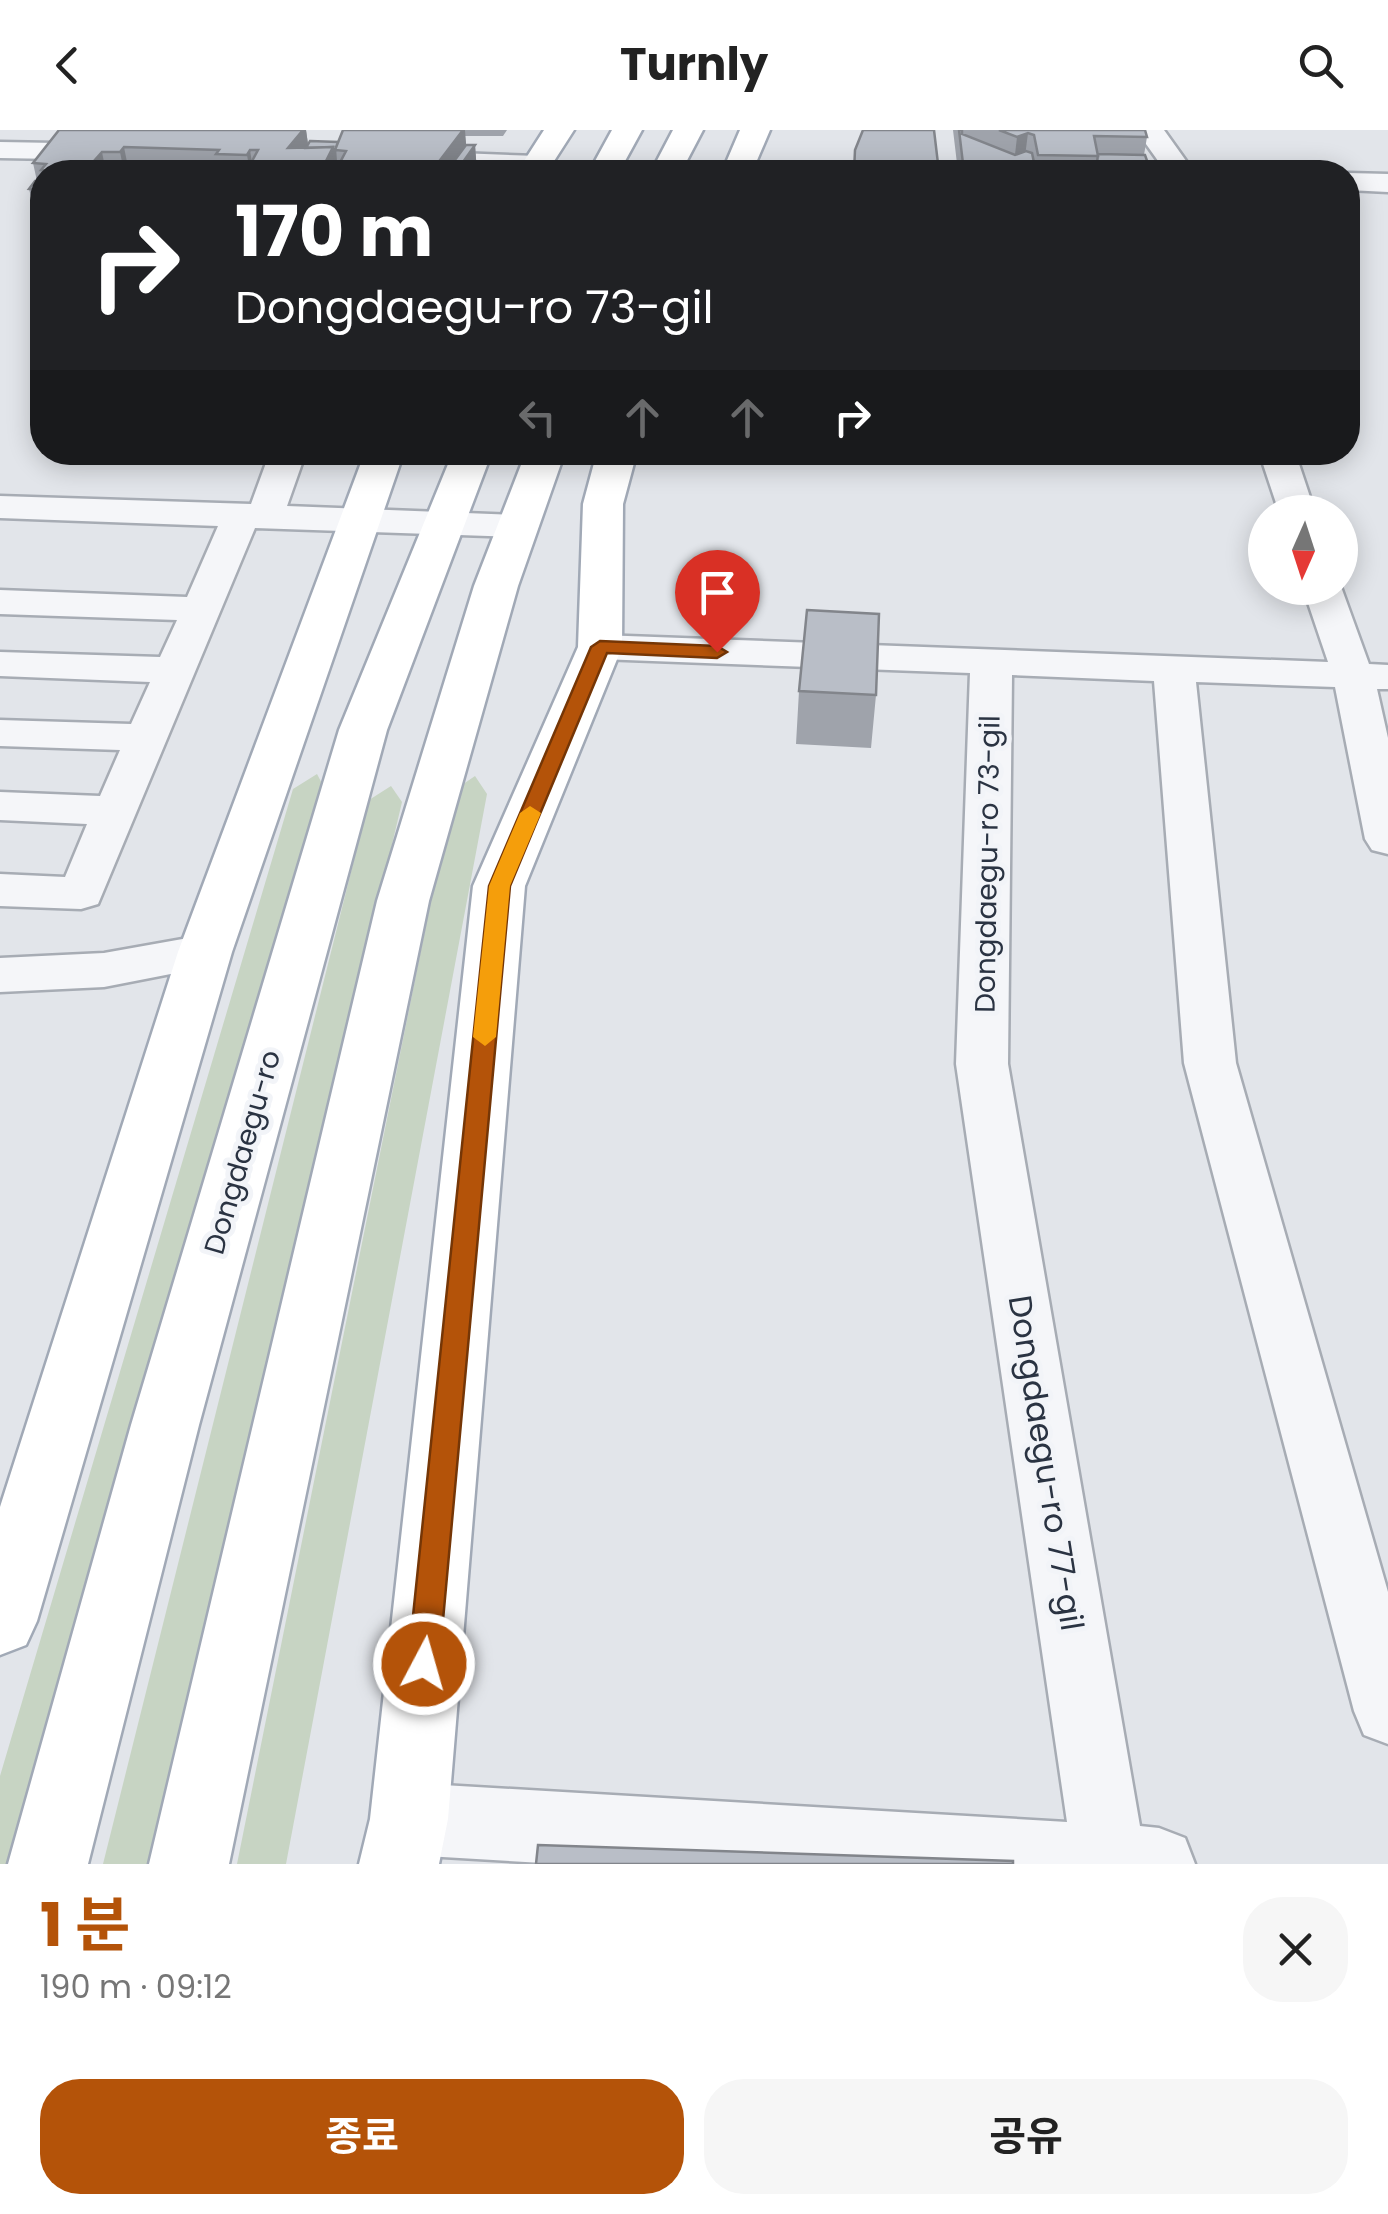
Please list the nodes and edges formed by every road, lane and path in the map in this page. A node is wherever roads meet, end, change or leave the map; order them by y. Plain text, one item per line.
1 (559, 130) edge
2 (627, 130) edge
3 (688, 130) edge
4 (755, 130) edge
5 (1150, 130) edge
6 (0, 150) edge
7 (144, 153) dead end
8 (380, 158) edge
9 (411, 160) edge
10 (540, 160) edge
11 (611, 160) edge
12 (672, 160) edge
13 (742, 160) edge
14 (1171, 160) edge
15 (1360, 183) edge
16 (1388, 184) edge
17 (281, 465) edge
18 (380, 465) edge
19 (468, 465) edge
20 (541, 465) edge
21 (614, 465) edge
22 (1282, 465) edge
23 (1292, 495) edge
24 (0, 507) edge
25 (254, 514) junction
26 (361, 519) junction
27 (445, 522) junction
28 (518, 526) junction
29 (0, 602) edge
30 (1332, 605) edge
31 (202, 609) junction
32 (600, 647) junction
33 (0, 664) edge
34 (991, 664) junction
35 (176, 670) junction
36 (1174, 670) junction
37 (1370, 677) edge
38 (0, 733) edge
39 (147, 738) junction
40 (0, 806) edge
41 (116, 811) junction
42 (1388, 838) edge
43 (0, 890) edge
44 (206, 952) junction
45 (0, 975) edge
46 (982, 1064) joint
47 (0, 1621) edge
48 (1388, 1711) edge
49 (404, 1842) edge
50 (1126, 1863) edge
51 (48, 1864) edge
52 (188, 1864) edge

1 - 10 main road
2 - 11 main road
3 - 12 main road
4 - 13 main road
5 - 14 street
6 - 7 street
8 - 9 street
15 - 16 street
17 - 25 street
18 - 26 main road
19 - 27 main road, Dongdaegu-ro
20 - 28 main road
21 - 32 main road
22 - 23 street
24 - 25 street
25 - 26 street
25 - 31 street
26 - 27 street
26 - 44 main road
27 - 28 street
27 - 51 main road, Dongdaegu-ro
28 - 52 main road
29 - 31 street
30 - 37 street
31 - 35 street
32 - 34 street
32 - 49 main road
33 - 35 street
34 - 36 street
34 - 46 street, Dongdaegu-ro 73-gil
35 - 39 street
36 - 37 street
36 - 48 street
37 - 42 street
38 - 39 street
39 - 41 street
40 - 41 street
41 - 43 street
44 - 45 street
44 - 47 main road
46 - 50 street, Dongdaegu-ro 77-gil
49 - 50 street, Dongdaegu-ro 77-gil

